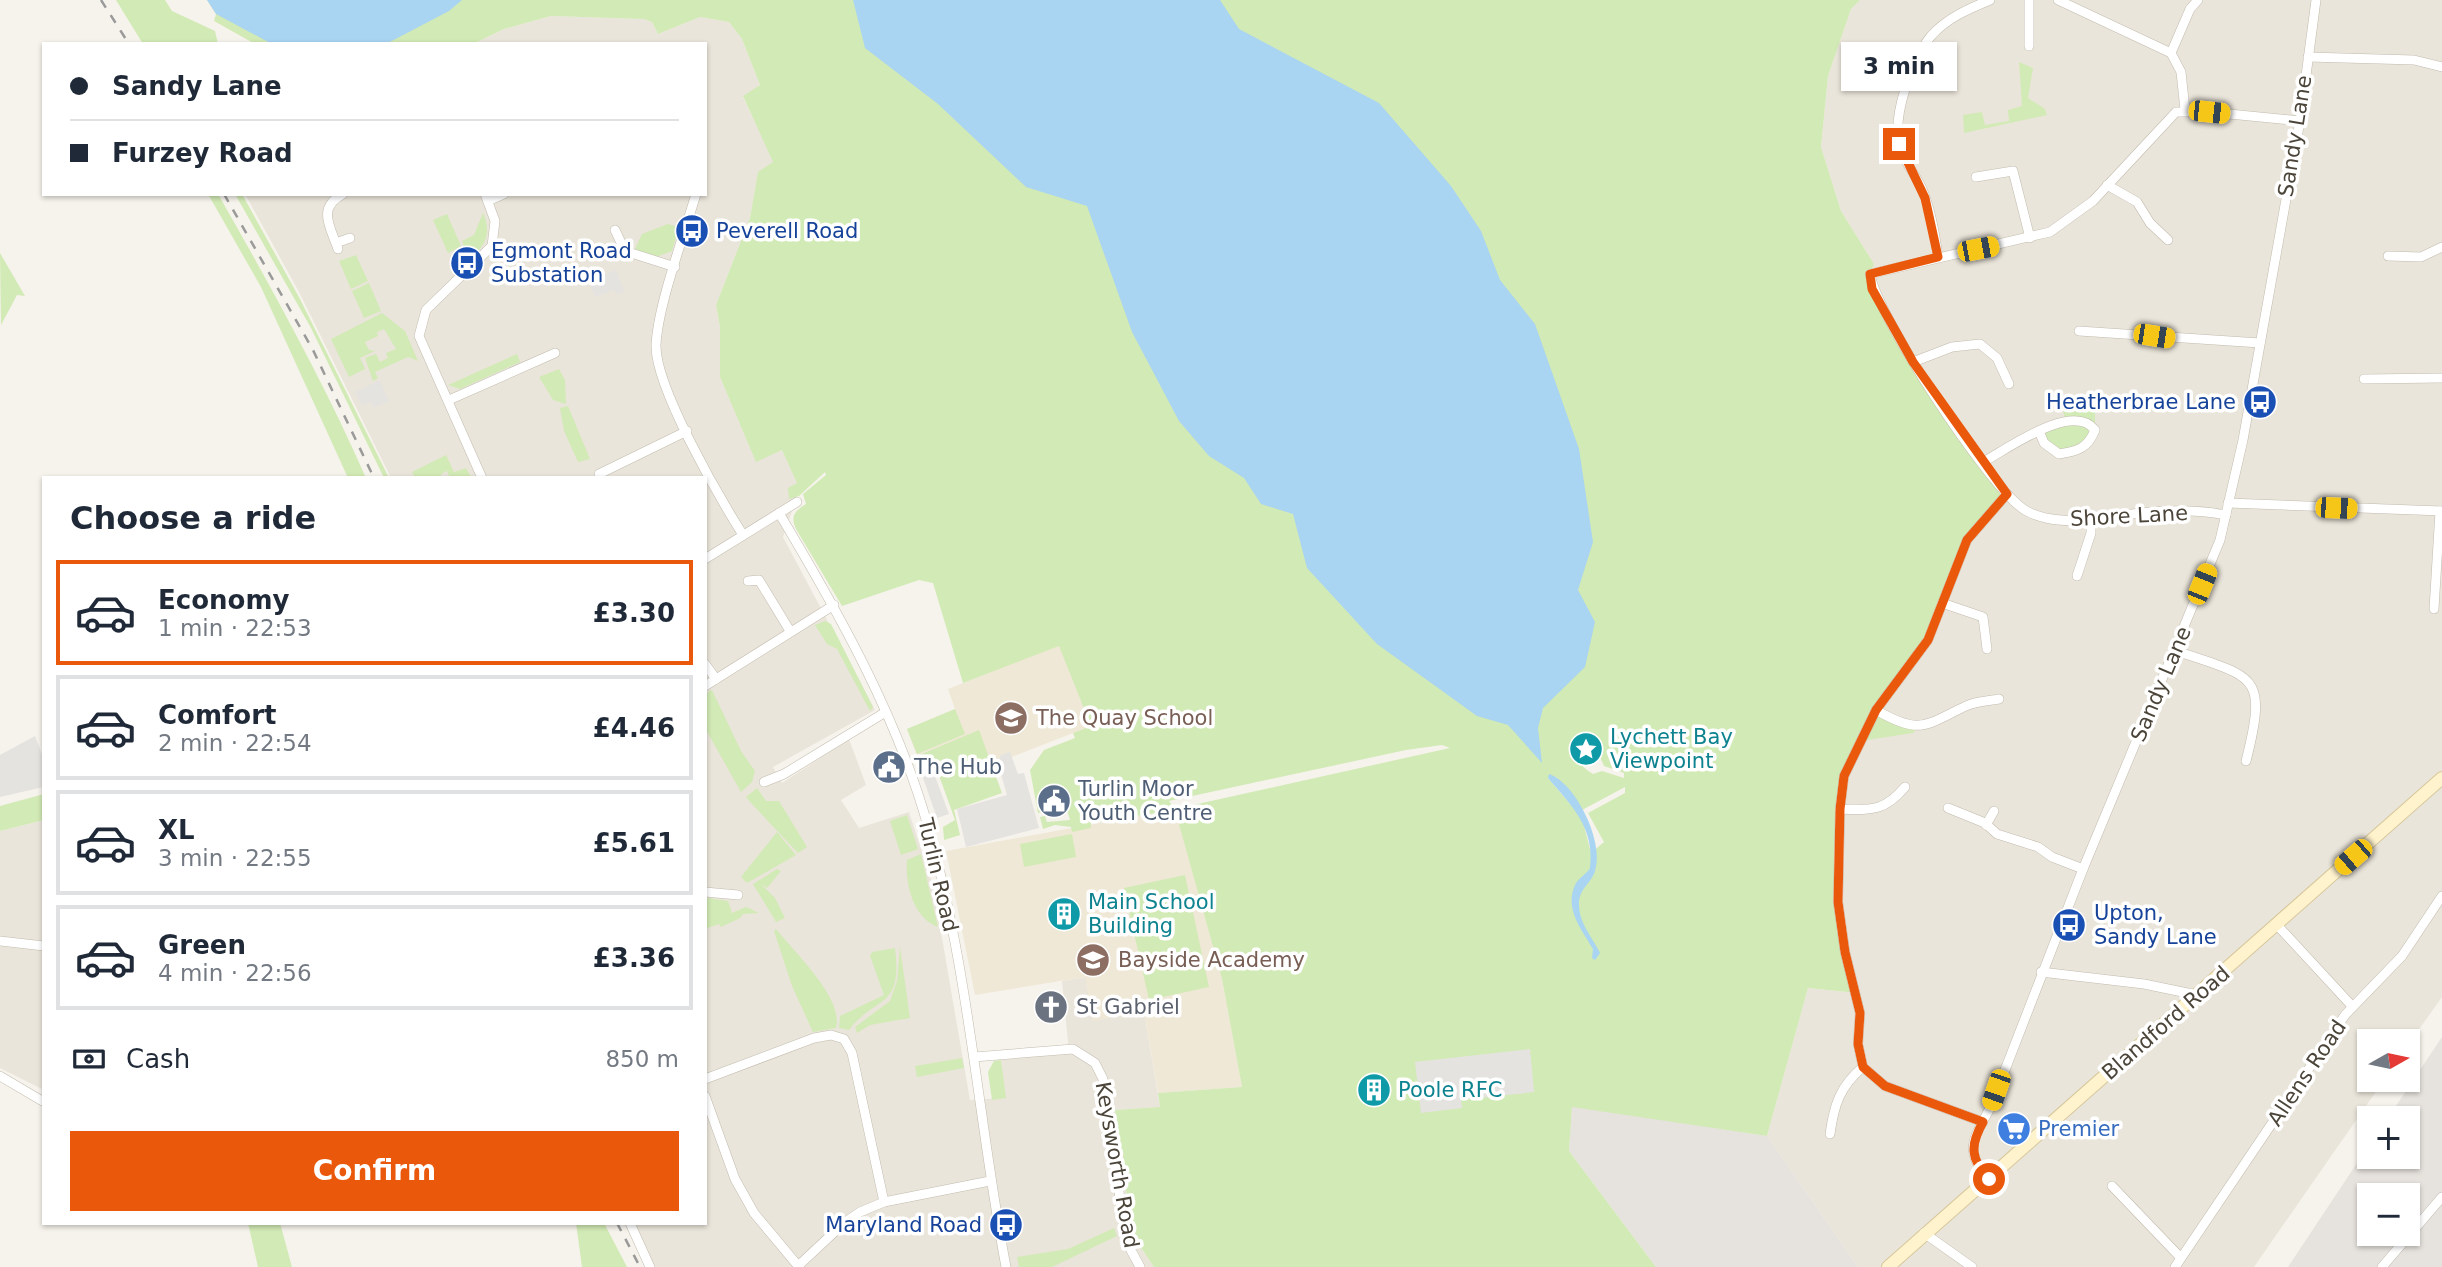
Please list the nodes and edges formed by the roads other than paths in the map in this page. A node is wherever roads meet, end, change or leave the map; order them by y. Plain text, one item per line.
1 (1990, 0) edge
2 (2029, 0) edge
3 (2058, 0) edge
4 (2198, 0) edge
5 (2316, 0) edge
6 (2029, 46) dead end
7 (2171, 53) junction
8 (2308, 57) junction
9 (2442, 67) edge
10 (2185, 110) junction
11 (2300, 121) junction
12 (1976, 177) dead end
13 (2107, 185) junction
14 (340, 196) edge
15 (695, 196) edge
16 (487, 197) edge
17 (615, 230) dead end
18 (350, 238) dead end
19 (2029, 238) junction
20 (2168, 240) dead end
21 (2442, 247) edge
22 (2388, 256) dead end
23 (1938, 257) junction
24 (675, 267) junction
25 (2079, 331) dead end
26 (2260, 343) junction
27 (555, 353) dead end
28 (1913, 362) junction
29 (2442, 378) edge
30 (2364, 379) dead end
31 (2009, 384) dead end
32 (449, 400) junction
33 (687, 431) junction
34 (2039, 431) junction
35 (1983, 462) junction
36 (599, 474) dead end
37 (481, 476) edge
38 (2007, 494) junction
39 (797, 502) dead end
40 (2228, 503) junction
41 (2441, 511) edge
42 (779, 513) junction
43 (2226, 515) junction
44 (2091, 519) junction
45 (743, 535) junction
46 (707, 558) edge
47 (766, 568) dead end
48 (2077, 576) dead end
49 (760, 580) junction
50 (748, 581) dead end
51 (1942, 604) junction
52 (834, 605) junction
53 (2434, 610) dead end
54 (790, 631) junction
55 (1987, 649) dead end
56 (2175, 650) junction
57 (707, 667) edge
58 (716, 680) junction
59 (707, 685) edge
60 (1999, 699) dead end
61 (1876, 710) junction
62 (884, 713) junction
63 (2246, 761) dead end
64 (2442, 778) edge
65 (764, 782) dead end
66 (1905, 787) dead end
67 (1948, 808) dead end
68 (1840, 809) junction
69 (1994, 811) dead end
70 (1986, 825) junction
71 (2083, 869) junction
72 (707, 892) edge
73 (738, 895) dead end
74 (2442, 896) edge
75 (2277, 925) junction
76 (0, 941) edge
77 (42, 946) edge
78 (2041, 972) junction
79 (2197, 995) junction
80 (2353, 1006) junction
81 (974, 1057) junction
82 (1863, 1067) junction
83 (0, 1076) edge
84 (707, 1078) edge
85 (42, 1101) edge
86 (707, 1102) edge
87 (1983, 1122) junction
88 (1830, 1134) dead end
89 (1989, 1179) junction
90 (990, 1181) junction
91 (2112, 1186) dead end
92 (2442, 1197) edge
93 (884, 1202) junction
94 (631, 1225) edge
95 (1924, 1233) junction
96 (2181, 1258) junction
97 (650, 1267) edge
98 (798, 1267) edge
99 (1006, 1267) edge
100 (1140, 1267) edge
101 (1888, 1267) edge
102 (1972, 1267) edge
103 (2175, 1267) edge
104 (2382, 1267) edge

1 - 23 street
2 - 6 street
3 - 7 street
4 - 7 street
5 - 8 street, Sandy Lane
7 - 10 street
8 - 9 street
8 - 11 street, Sandy Lane
10 - 11 street
10 - 13 street
11 - 26 street, Sandy Lane
12 - 19 street
13 - 19 street
13 - 20 street
14 - 18 street
15 - 24 street
16 - 32 street
17 - 24 street
19 - 23 street
21 - 22 street
23 - 28 street, Shore Lane
24 - 33 street
25 - 26 street
26 - 40 street, Sandy Lane
27 - 32 street
28 - 31 street
28 - 35 street, Shore Lane
29 - 30 street
32 - 37 street
33 - 36 street
33 - 45 street
34 - 34 street
34 - 35 street
35 - 38 street, Shore Lane
38 - 44 street, Shore Lane
38 - 51 street
39 - 42 street
40 - 41 street
40 - 43 street, Sandy Lane
41 - 53 street
42 - 45 street
42 - 52 street, Turlin Road
43 - 44 street, Shore Lane
43 - 56 street, Sandy Lane
44 - 48 street
45 - 46 street
47 - 49 street
49 - 50 street
49 - 54 street
51 - 55 street
51 - 61 street
52 - 54 street
52 - 62 street, Turlin Road
54 - 58 street
56 - 63 street
56 - 71 street, Sandy Lane
57 - 58 street
58 - 59 street
60 - 61 street
61 - 68 street
62 - 65 street
62 - 81 street, Turlin Road
64 - 75 main road, Blandford Road
66 - 68 street
67 - 70 street
68 - 82 street
69 - 70 street
70 - 71 street
71 - 78 street, Sandy Lane
72 - 73 street
74 - 80 street, Allens Road
75 - 79 main road, Blandford Road
75 - 80 street
76 - 77 street
78 - 79 street
78 - 87 street, Sandy Lane
79 - 89 main road, Blandford Road
80 - 96 street, Allens Road
81 - 90 street, Turlin Road
81 - 100 street, Keysworth Road
82 - 87 street
82 - 88 street
83 - 85 street
84 - 93 street
86 - 98 street
87 - 89 street, Sandy Lane
89 - 95 main road, Blandford Road
90 - 93 street
90 - 99 street, Turlin Road
91 - 96 street
92 - 104 street
93 - 98 street
94 - 97 street
95 - 101 main road, Blandford Road
95 - 102 street
96 - 103 street, Allens Road

